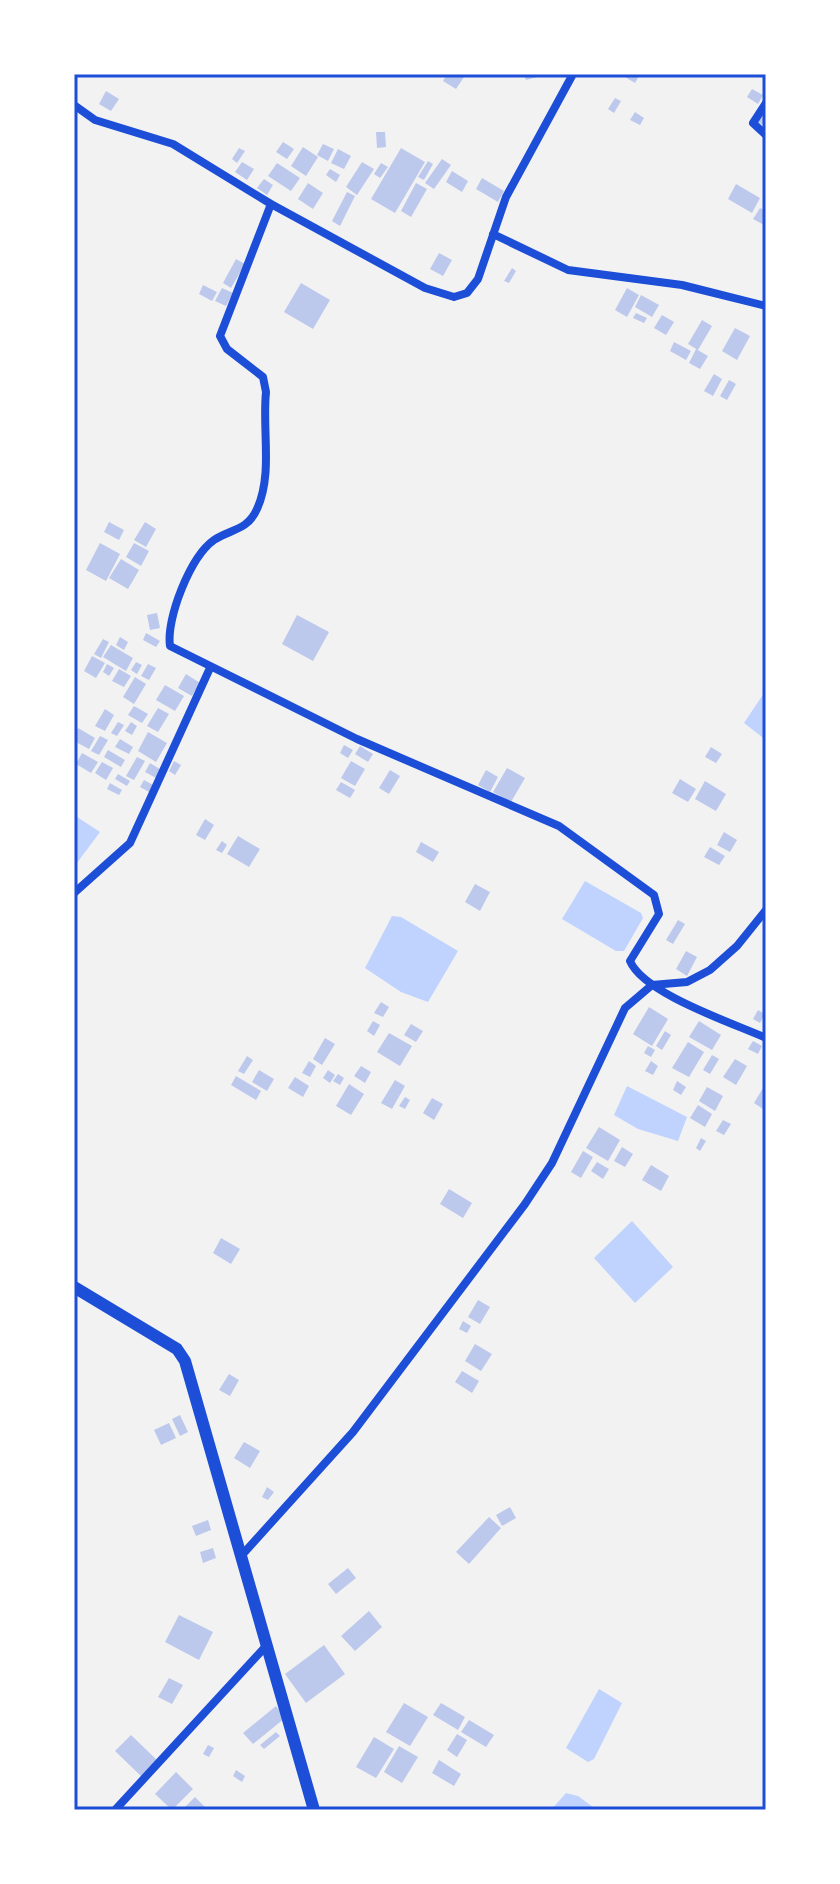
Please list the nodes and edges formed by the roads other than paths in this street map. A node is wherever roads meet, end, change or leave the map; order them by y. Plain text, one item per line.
1 (573, 74) edge
2 (766, 103) edge
3 (74, 105) edge
4 (766, 135) edge
5 (271, 204) junction
6 (493, 234) junction
7 (766, 306) edge
8 (210, 668) junction
9 (74, 893) edge
10 (766, 910) edge
11 (652, 985) junction
12 (766, 1038) edge
13 (74, 1287) edge
14 (242, 1555) junction
15 (266, 1646) junction
16 (115, 1810) edge
17 (314, 1810) edge

1 - 6 street
2 - 4 street
3 - 5 street
5 - 6 street
5 - 8 street
6 - 7 street
8 - 9 street
8 - 11 street
10 - 11 street
11 - 12 street
11 - 14 street
13 - 14 street
14 - 15 street
15 - 16 street
15 - 17 street

